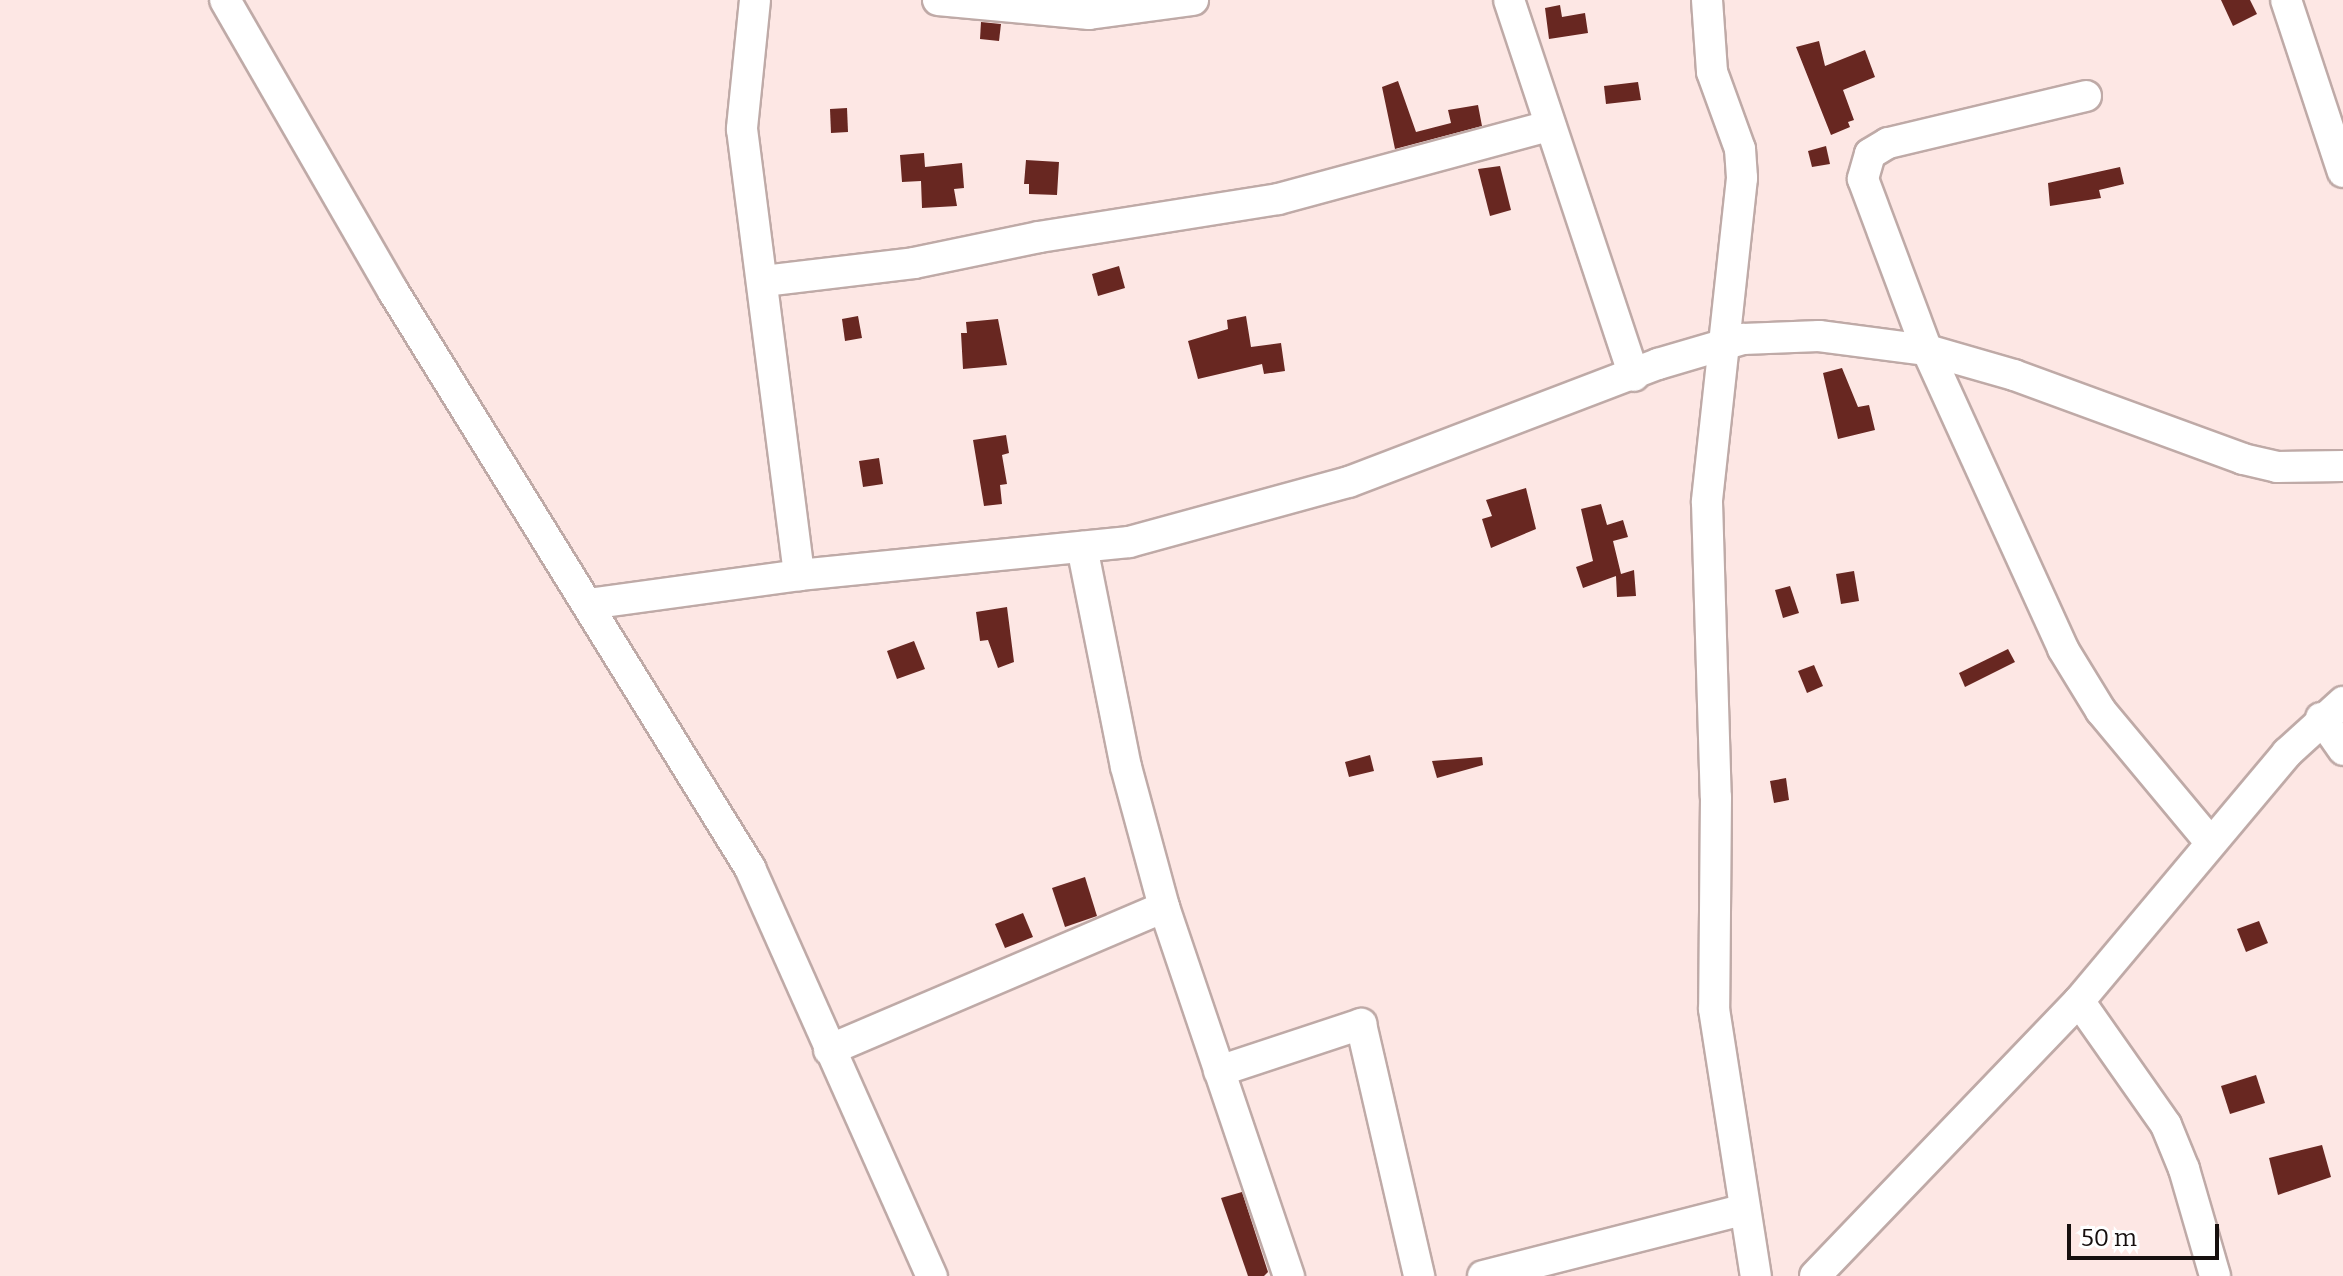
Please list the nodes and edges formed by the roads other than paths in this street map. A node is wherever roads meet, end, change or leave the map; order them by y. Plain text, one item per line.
1 (225, 0) edge
2 (755, 0) edge
3 (938, 0) edge
4 (1193, 0) edge
5 (1509, 0) edge
6 (1707, 0) edge
7 (2286, 0) edge
8 (2086, 96) dead end
9 (1549, 126) junction
10 (2343, 172) edge
11 (764, 281) junction
12 (1728, 343) junction
13 (1927, 350) junction
14 (1634, 376) junction
15 (2343, 466) edge
16 (1082, 547) junction
17 (799, 575) junction
18 (588, 604) junction
19 (2332, 710) edge
20 (2343, 750) edge
21 (2210, 842) junction
22 (1164, 907) junction
23 (2079, 1001) junction
24 (829, 1050) junction
25 (1219, 1071) junction
26 (1742, 1210) junction
27 (932, 1276) edge
28 (1289, 1276) edge
29 (1419, 1276) edge
30 (1483, 1276) edge
31 (1756, 1276) edge
32 (1815, 1276) edge
33 (2215, 1276) edge

1 - 18 street
2 - 11 street
3 - 4 street
5 - 9 street
6 - 12 street
7 - 10 street
8 - 13 street
9 - 11 street
9 - 14 street
11 - 17 street
12 - 13 street
12 - 14 street
12 - 26 street
13 - 15 street
13 - 21 street
14 - 16 street
16 - 17 street
16 - 22 street
17 - 18 street
18 - 24 street
19 - 20 street
19 - 21 street
21 - 23 street
22 - 24 street
22 - 25 street
23 - 32 street
23 - 33 street
24 - 27 street
25 - 28 street
25 - 29 street
26 - 30 street
26 - 31 street

